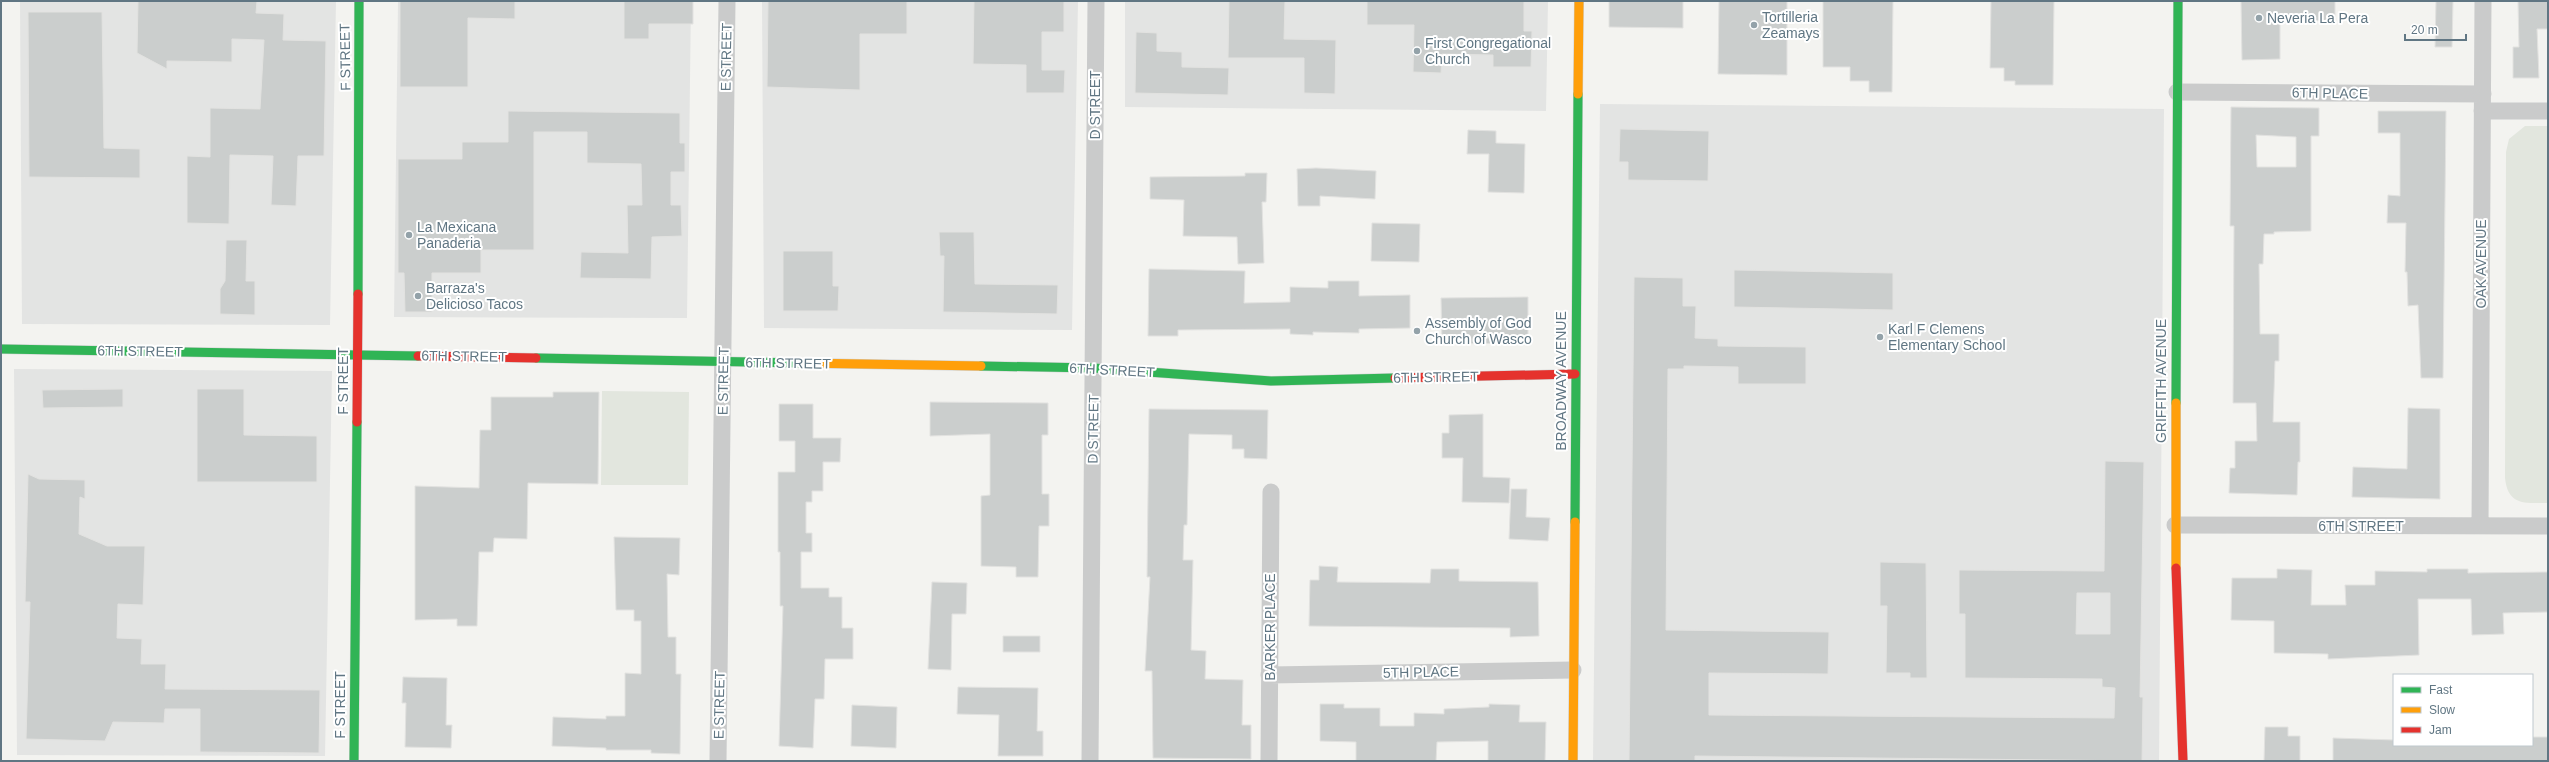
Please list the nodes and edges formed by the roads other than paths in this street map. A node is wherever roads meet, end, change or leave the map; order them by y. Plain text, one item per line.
1 (359, 1) edge
2 (727, 1) edge
3 (1096, 1) edge
4 (1578, 1) edge
5 (2178, 1) edge
6 (2483, 1) edge
7 (2177, 92) junction
8 (2482, 103) junction
9 (2548, 111) edge
10 (1, 349) edge
11 (357, 354) junction
12 (723, 362) junction
13 (1094, 368) junction
14 (1575, 374) junction
15 (1271, 492) dead end
16 (2175, 525) junction
17 (2480, 526) junction
18 (2548, 526) edge
19 (1573, 670) junction
20 (1269, 675) junction
21 (354, 761) edge
22 (718, 761) edge
23 (1090, 761) edge
24 (1269, 761) edge
25 (1573, 761) edge
26 (2183, 761) edge

1 - 11 street, F STREET
2 - 12 street, E STREET
3 - 13 street, D STREET
4 - 14 street, BROADWAY AVENUE
5 - 7 street, GRIFFITH AVENUE
6 - 8 street, OAK AVENUE
7 - 8 street, 6TH PLACE
7 - 16 street, GRIFFITH AVENUE
8 - 9 street, 6TH PLACE
8 - 17 street, OAK AVENUE
10 - 11 street, 6TH STREET
11 - 12 street, 6TH STREET
11 - 21 street, F STREET
12 - 13 street, 6TH STREET
12 - 22 street, E STREET
13 - 14 street, 6TH STREET
13 - 23 street, D STREET
14 - 19 street, BROADWAY AVENUE
15 - 20 street, BARKER PLACE
16 - 17 street, 6TH STREET
16 - 26 street, GRIFFITH AVENUE
17 - 18 street, 6TH STREET
19 - 20 street, 5TH PLACE
19 - 25 street, BROADWAY AVENUE
20 - 24 street, BARKER PLACE

